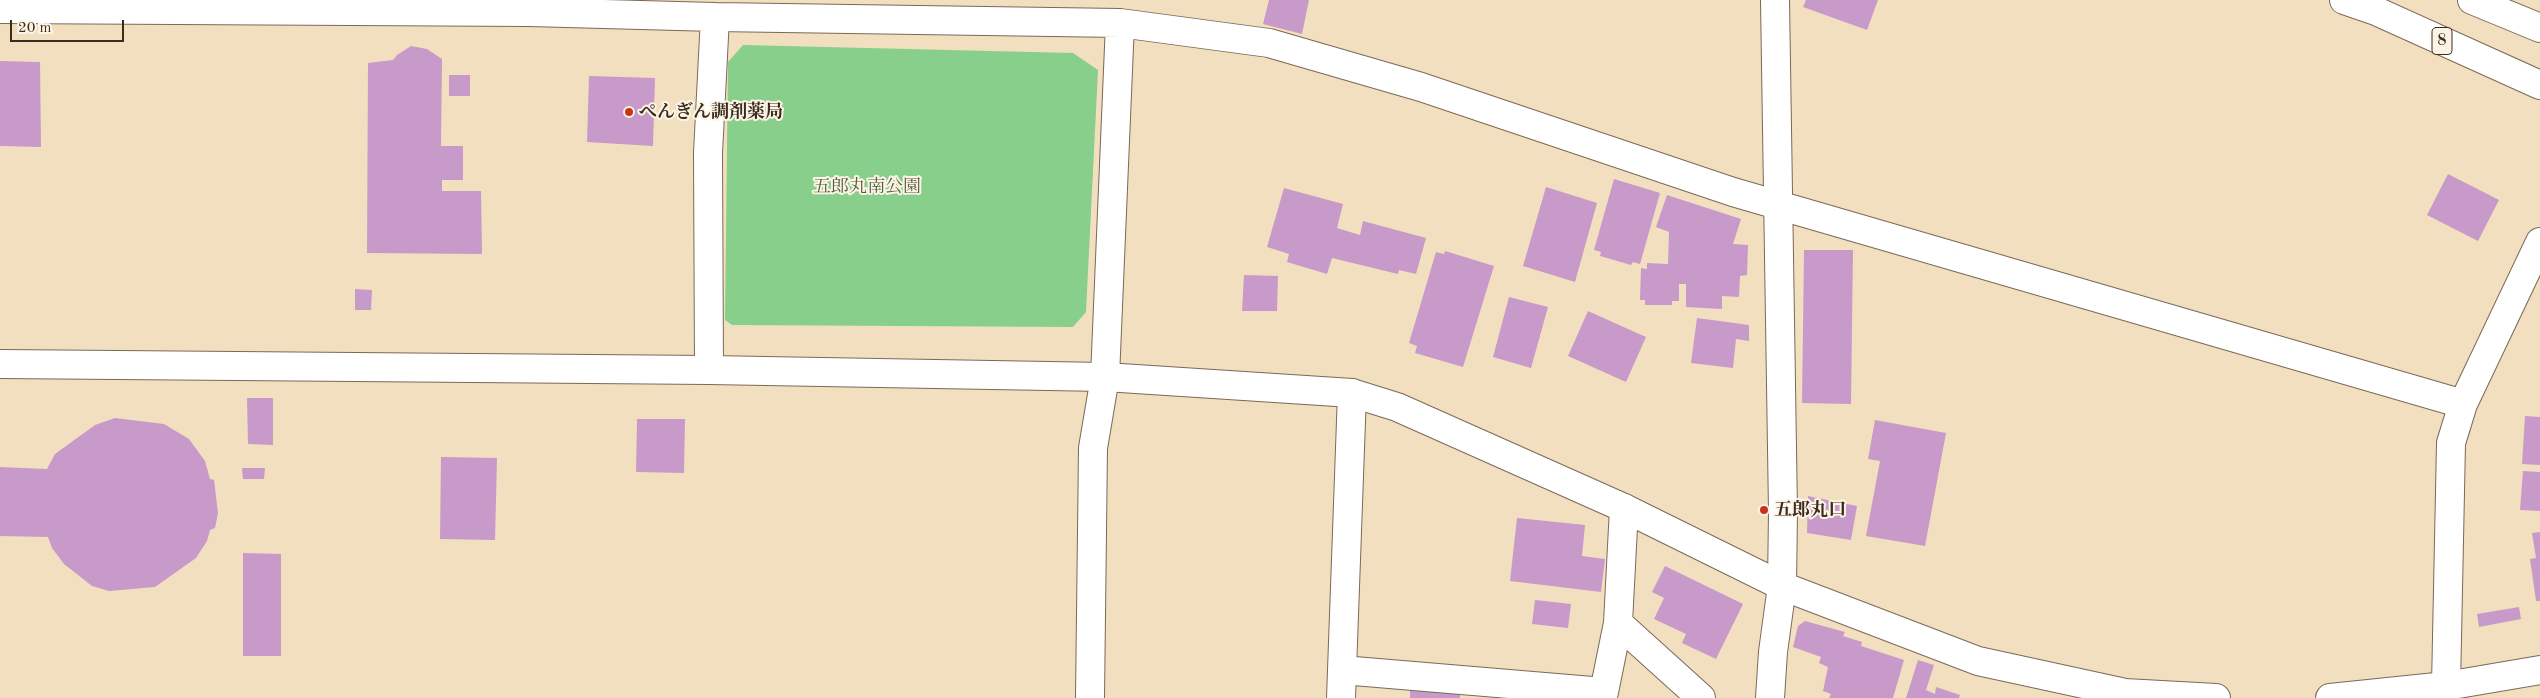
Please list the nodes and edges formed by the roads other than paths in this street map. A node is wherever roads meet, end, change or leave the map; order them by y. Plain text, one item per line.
1 (1776, 0) edge
2 (2344, 0) edge
3 (2472, 0) edge
4 (0, 9) edge
5 (715, 17) junction
6 (1120, 23) junction
7 (2540, 28) edge
8 (2540, 85) edge
9 (1777, 203) junction
10 (2540, 242) edge
11 (0, 364) edge
12 (709, 370) junction
13 (1105, 377) junction
14 (1352, 393) junction
15 (2463, 404) junction
16 (1624, 508) junction
17 (1782, 586) junction
18 (1618, 624) junction
19 (1342, 670) junction
20 (2540, 670) edge
21 (2446, 686) junction
22 (1604, 695) edge
23 (1090, 698) edge
24 (1341, 698) edge
25 (1701, 698) edge
26 (1770, 698) edge
27 (2216, 698) edge
28 (2330, 698) edge

1 - 9 main road
2 - 8 main road, 8
3 - 7 main road
4 - 5 main road
5 - 6 main road
5 - 12 main road
6 - 9 main road
6 - 13 main road
9 - 15 main road
9 - 17 main road
10 - 15 main road
11 - 12 main road
12 - 13 main road
13 - 14 main road
13 - 23 main road
14 - 16 main road
14 - 19 main road
15 - 21 main road
16 - 17 main road
16 - 18 main road
17 - 26 main road
17 - 27 main road
18 - 22 main road
18 - 25 main road
19 - 22 main road
19 - 24 main road
20 - 21 main road
21 - 28 main road

